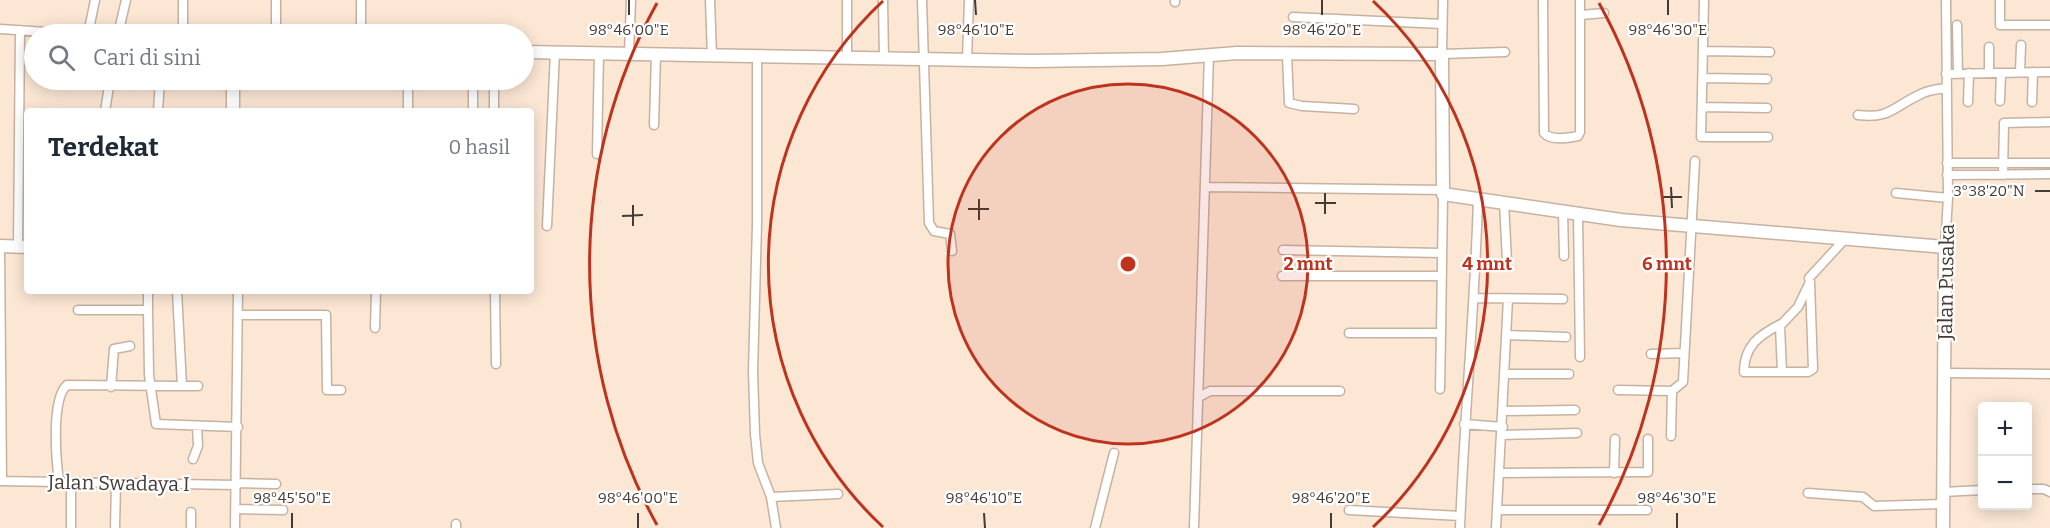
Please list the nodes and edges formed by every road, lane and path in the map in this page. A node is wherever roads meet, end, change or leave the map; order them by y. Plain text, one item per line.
1 (95, 0) edge
2 (126, 0) edge
3 (183, 0) edge
4 (276, 0) edge
5 (361, 0) edge
6 (631, 0) edge
7 (710, 0) edge
8 (847, 0) edge
9 (884, 0) edge
10 (922, 0) edge
11 (969, 0) edge
12 (1443, 0) edge
13 (1544, 0) edge
14 (1580, 0) edge
15 (1704, 0) edge
16 (1946, 0) edge
17 (2000, 0) edge
18 (1604, 13) dead end
19 (1581, 15) junction
20 (1293, 17) dead end
21 (90, 24) edge
22 (120, 24) edge
23 (183, 24) edge
24 (276, 24) edge
25 (361, 24) edge
26 (1442, 24) junction
27 (1957, 25) dead end
28 (2050, 25) edge
29 (0, 29) edge
30 (20, 30) junction
31 (24, 30) edge
32 (2021, 45) dead end
33 (1989, 47) dead end
34 (1703, 51) junction
35 (534, 52) edge
36 (555, 52) junction
37 (1505, 52) dead end
38 (1770, 52) dead end
39 (599, 53) junction
40 (629, 54) junction
41 (656, 54) junction
42 (1442, 54) junction
43 (712, 55) junction
44 (1209, 55) junction
45 (1287, 55) junction
46 (757, 58) junction
47 (847, 58) junction
48 (884, 59) junction
49 (924, 59) junction
50 (967, 60) junction
51 (1989, 72) junction
52 (2020, 72) junction
53 (2033, 72) junction
54 (2050, 72) edge
55 (1958, 73) junction
56 (1969, 73) junction
57 (2001, 73) junction
58 (1946, 74) junction
59 (1703, 78) junction
60 (1767, 79) dead end
61 (1946, 88) junction
62 (108, 90) edge
63 (159, 90) edge
64 (232, 90) edge
65 (408, 90) edge
66 (473, 90) edge
67 (494, 90) edge
68 (2000, 101) dead end
69 (1968, 102) dead end
70 (2032, 102) dead end
71 (1702, 107) junction
72 (105, 108) edge
73 (158, 108) edge
74 (233, 108) edge
75 (408, 108) edge
76 (473, 108) edge
77 (494, 108) edge
78 (1767, 108) dead end
79 (1354, 109) dead end
80 (1858, 115) dead end
81 (2050, 122) edge
82 (654, 125) dead end
83 (1768, 137) dead end
84 (597, 154) dead end
85 (1695, 161) dead end
86 (1947, 163) junction
87 (2004, 163) junction
88 (2050, 163) edge
89 (2050, 174) edge
90 (1947, 175) junction
91 (2003, 175) junction
92 (1206, 187) junction
93 (1443, 192) junction
94 (1896, 193) dead end
95 (1478, 198) junction
96 (1948, 198) junction
97 (1504, 202) junction
98 (1563, 212) junction
99 (1578, 214) junction
100 (547, 225) dead end
101 (1691, 226) junction
102 (1834, 239) junction
103 (0, 246) edge
104 (23, 247) edge
105 (1945, 247) junction
106 (1283, 250) dead end
107 (952, 251) dead end
108 (1442, 254) junction
109 (1564, 256) dead end
110 (1507, 261) dead end
111 (1282, 276) dead end
112 (1441, 276) junction
113 (1810, 282) junction
114 (148, 294) edge
115 (177, 294) edge
116 (238, 294) edge
117 (376, 294) edge
118 (495, 294) edge
119 (1475, 298) junction
120 (1508, 299) junction
121 (1563, 299) dead end
122 (78, 310) dead end
123 (148, 310) junction
124 (240, 315) junction
125 (1781, 324) junction
126 (375, 328) dead end
127 (1348, 333) dead end
128 (1441, 333) junction
129 (1507, 335) junction
130 (1566, 337) dead end
131 (130, 346) dead end
132 (1651, 354) dead end
133 (1683, 354) junction
134 (1580, 357) dead end
135 (496, 364) dead end
136 (1782, 372) junction
137 (1945, 373) junction
138 (1505, 374) junction
139 (1569, 374) dead end
140 (2050, 374) edge
141 (151, 386) junction
142 (182, 386) junction
143 (198, 386) dead end
144 (111, 387) junction
145 (1440, 389) dead end
146 (341, 390) dead end
147 (1618, 390) dead end
148 (1340, 391) dead end
149 (1672, 391) junction
150 (1199, 397) junction
151 (1503, 411) junction
152 (1575, 411) dead end
153 (1464, 424) junction
154 (197, 426) junction
155 (238, 427) junction
156 (1503, 431) junction
157 (1577, 433) dead end
158 (1671, 436) dead end
159 (1615, 439) dead end
160 (1648, 439) dead end
161 (1114, 453) dead end
162 (193, 459) dead end
163 (1501, 473) junction
164 (1614, 473) junction
165 (1, 481) edge
166 (59, 481) junction
167 (71, 483) junction
168 (116, 484) junction
169 (237, 484) junction
170 (276, 484) dead end
171 (2032, 489) edge
172 (1978, 491) edge
173 (2050, 492) edge
174 (1808, 493) dead end
175 (838, 494) dead end
176 (771, 497) junction
177 (1943, 498) junction
178 (236, 509) junction
179 (283, 510) dead end
180 (1349, 510) dead end
181 (1497, 510) junction
182 (1647, 510) dead end
183 (191, 512) dead end
184 (1460, 516) junction
185 (71, 528) edge
186 (115, 528) edge
187 (191, 528) edge
188 (235, 528) edge
189 (776, 528) edge
190 (1095, 528) edge
191 (1194, 528) edge
192 (1460, 528) edge
193 (1496, 528) edge
194 (1943, 528) edge

1 - 21 street
2 - 22 street
3 - 23 street
4 - 24 street
5 - 25 street
6 - 40 street
7 - 43 street
8 - 47 street
9 - 48 street
10 - 49 street
11 - 50 street
12 - 26 street
13 - 19 street
14 - 19 street
15 - 34 street
16 - 58 street, Jalan Pusaka
17 - 28 street
18 - 19 street
20 - 26 street
26 - 42 street
27 - 55 street
29 - 30 street
30 - 31 street
30 - 104 street
32 - 52 street
33 - 51 street
34 - 38 street
34 - 59 street
35 - 36 street
36 - 39 street
36 - 100 street
37 - 42 street
39 - 40 street
39 - 84 street
40 - 41 street
41 - 43 street
41 - 82 street
42 - 45 street
42 - 93 street
43 - 46 street
44 - 45 street
44 - 50 street
44 - 92 street
45 - 79 street
46 - 47 street
46 - 176 street
47 - 48 street
48 - 49 street
49 - 50 street
49 - 107 street
51 - 56 street
51 - 57 street
52 - 53 street
52 - 57 street
53 - 54 street
53 - 70 street
55 - 56 street
55 - 58 street
56 - 69 street
57 - 68 street
58 - 61 street, Jalan Pusaka
59 - 60 street
59 - 71 street
61 - 80 street
61 - 86 street, Jalan Pusaka
62 - 72 street
63 - 73 street
64 - 74 street
65 - 75 street
66 - 76 street
67 - 77 street
71 - 78 street
71 - 83 street
81 - 87 street
85 - 101 street
86 - 87 street
86 - 90 street, Jalan Pusaka
87 - 88 street
87 - 91 street
89 - 91 street
90 - 91 street
90 - 96 street, Jalan Pusaka
92 - 93 street
92 - 150 street
93 - 95 street
93 - 108 street
94 - 96 street
95 - 97 street
95 - 119 street
96 - 105 street, Jalan Pusaka
97 - 98 street
97 - 110 street
98 - 99 street
98 - 109 street
99 - 101 street
99 - 134 street
101 - 102 street
101 - 133 street
102 - 105 street
102 - 113 street
103 - 104 street
103 - 165 street
105 - 137 street, Jalan Pusaka
106 - 108 street
108 - 112 street
111 - 112 street
112 - 128 street
113 - 125 street
113 - 136 street
114 - 123 street
115 - 142 street
116 - 124 street
117 - 126 street
118 - 135 street
119 - 120 street
119 - 153 street
120 - 121 street
120 - 129 street
122 - 123 street
123 - 141 street
124 - 146 street
124 - 155 street
125 - 136 street
125 - 136 street
127 - 128 street
128 - 145 street
129 - 130 street
129 - 138 street
131 - 144 street
132 - 133 street
133 - 149 street
137 - 140 street
137 - 177 street, Jalan Pusaka
138 - 139 street
138 - 151 street
141 - 142 street
141 - 144 street
141 - 154 street
142 - 143 street
144 - 166 street
147 - 149 street
148 - 150 street
149 - 158 street
150 - 191 street
151 - 152 street
151 - 156 street
153 - 156 street
153 - 184 street
154 - 155 street
154 - 162 street
155 - 169 street
156 - 157 street
156 - 163 street
159 - 164 street
160 - 164 street
161 - 190 street
163 - 164 street
163 - 181 street
165 - 166 street, Jalan Swadaya I
166 - 167 street, Jalan Swadaya I
167 - 168 street, Jalan Swadaya I
167 - 185 street
168 - 169 street, Jalan Swadaya I
168 - 186 street
169 - 170 street, Jalan Swadaya I
169 - 178 street
171 - 173 street
172 - 177 street
174 - 177 street
175 - 176 street
176 - 189 street
177 - 194 street, Jalan Pusaka
178 - 179 street
178 - 188 street
180 - 184 street
181 - 182 street
181 - 193 street
183 - 187 street
184 - 192 street

